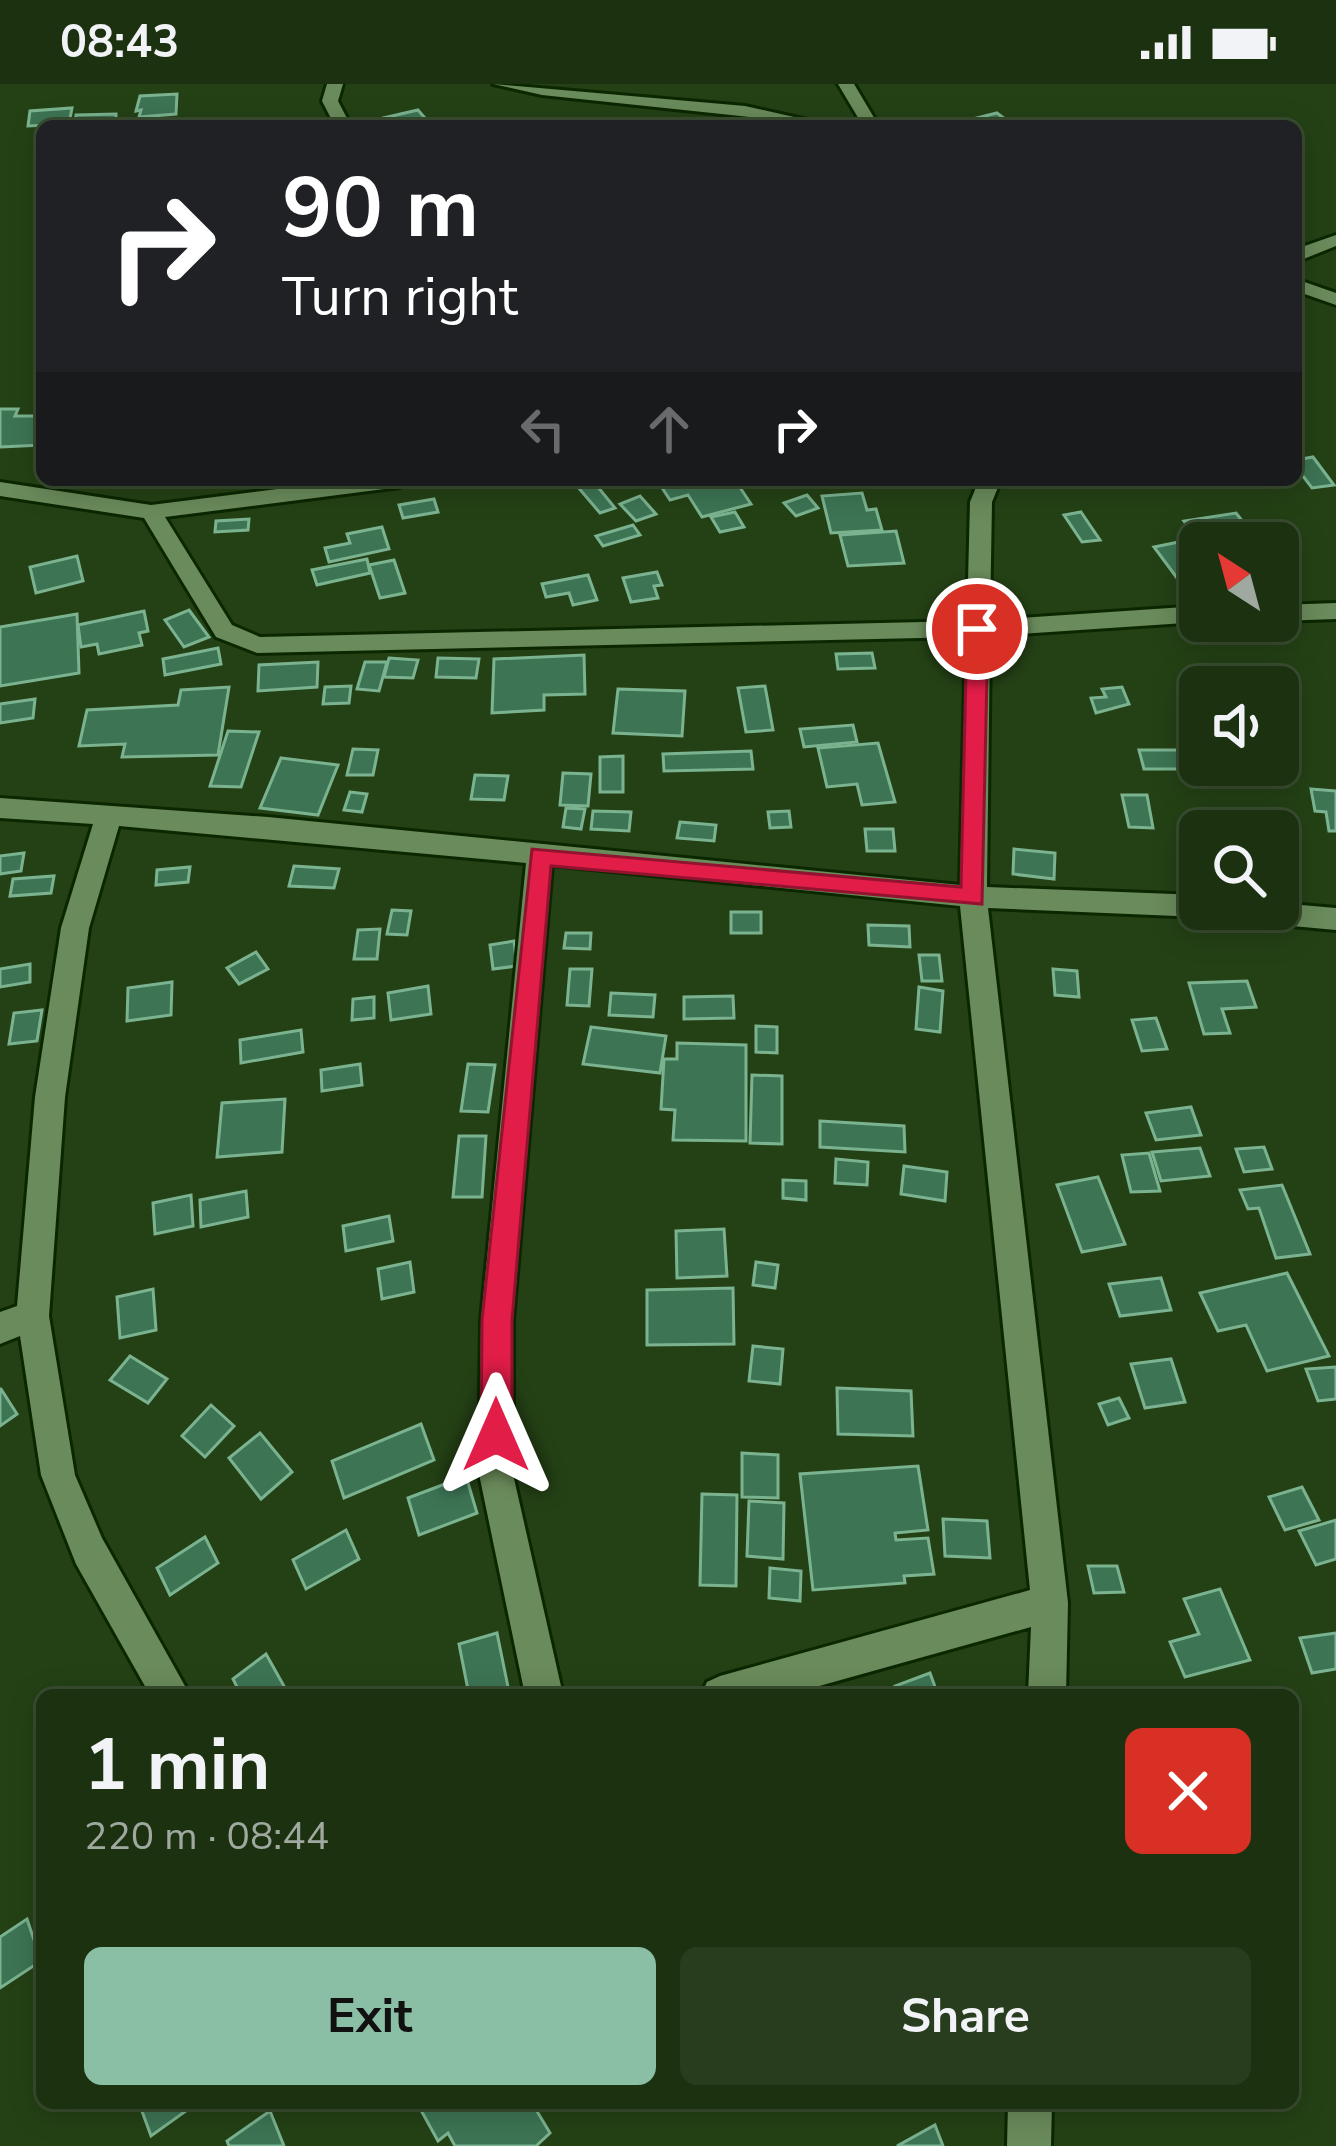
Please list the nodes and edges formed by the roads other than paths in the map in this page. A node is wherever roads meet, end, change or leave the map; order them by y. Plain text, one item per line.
1 (335, 84) edge
2 (501, 84) edge
3 (846, 84) edge
4 (340, 120) edge
5 (790, 120) edge
6 (867, 120) edge
7 (1336, 239) edge
8 (1302, 253) edge
9 (1302, 286) edge
10 (1336, 299) edge
11 (353, 486) edge
12 (988, 486) edge
13 (0, 489) edge
14 (151, 512) junction
15 (1336, 611) edge
16 (1299, 612) edge
17 (1179, 615) edge
18 (977, 629) junction
19 (0, 808) edge
20 (109, 816) junction
21 (540, 856) junction
22 (973, 897) junction
23 (1179, 905) edge
24 (1299, 916) edge
25 (1336, 919) edge
26 (16, 1322) edge
27 (1051, 1603) junction
28 (168, 1689) edge
29 (543, 1689) edge
30 (742, 1689) edge
31 (1047, 1689) edge
32 (1030, 2109) edge
33 (1029, 2146) edge

1 - 4 street
2 - 5 street
3 - 6 street
7 - 8 street
9 - 10 street
11 - 14 street
12 - 18 street
13 - 14 street
14 - 18 street
15 - 16 street
17 - 18 street
18 - 22 street
19 - 20 street
20 - 21 street
20 - 26 street
21 - 22 street
21 - 29 street
22 - 23 street
22 - 27 street
24 - 25 street
26 - 28 street
27 - 30 street
27 - 31 street
32 - 33 street

